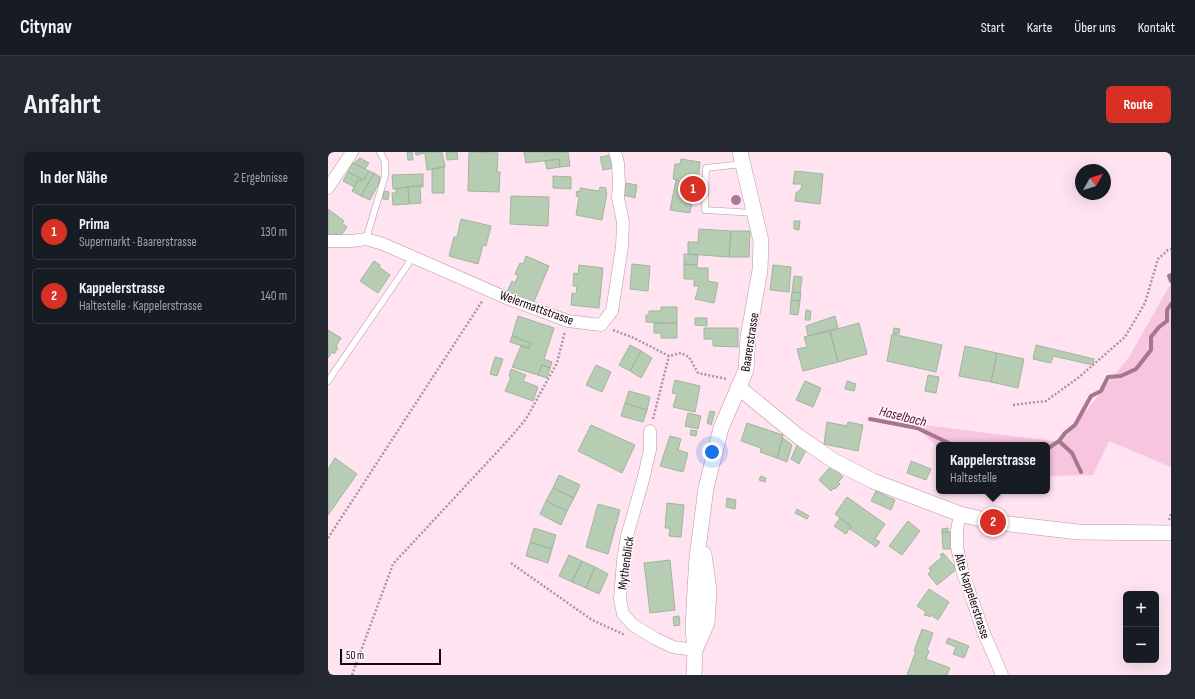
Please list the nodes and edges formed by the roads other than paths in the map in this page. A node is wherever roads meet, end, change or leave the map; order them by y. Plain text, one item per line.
1 (352, 152) edge
2 (380, 152) edge
3 (615, 152) edge
4 (742, 158) edge
5 (328, 188) edge
6 (755, 213) junction
7 (366, 239) junction
8 (328, 241) edge
9 (413, 257) junction
10 (328, 381) edge
11 (738, 387) junction
12 (650, 431) road end
13 (960, 514) junction
14 (1170, 525) edge
15 (695, 650) junction
16 (694, 675) edge
17 (1002, 675) edge

1 - 5 street
2 - 7 lane
3 - 9 street, Weiermattstrasse
4 - 6 street, Baarerstrasse
4 - 6 lane
6 - 11 street, Baarerstrasse
7 - 8 street, Weiermattstrasse
7 - 9 street, Weiermattstrasse
9 - 10 lane
11 - 13 street
11 - 15 street, Baarerstrasse
12 - 15 street, Mythenblick
13 - 14 street
13 - 17 street, Alte Kappelerstrasse
15 - 16 street, Baarerstrasse

